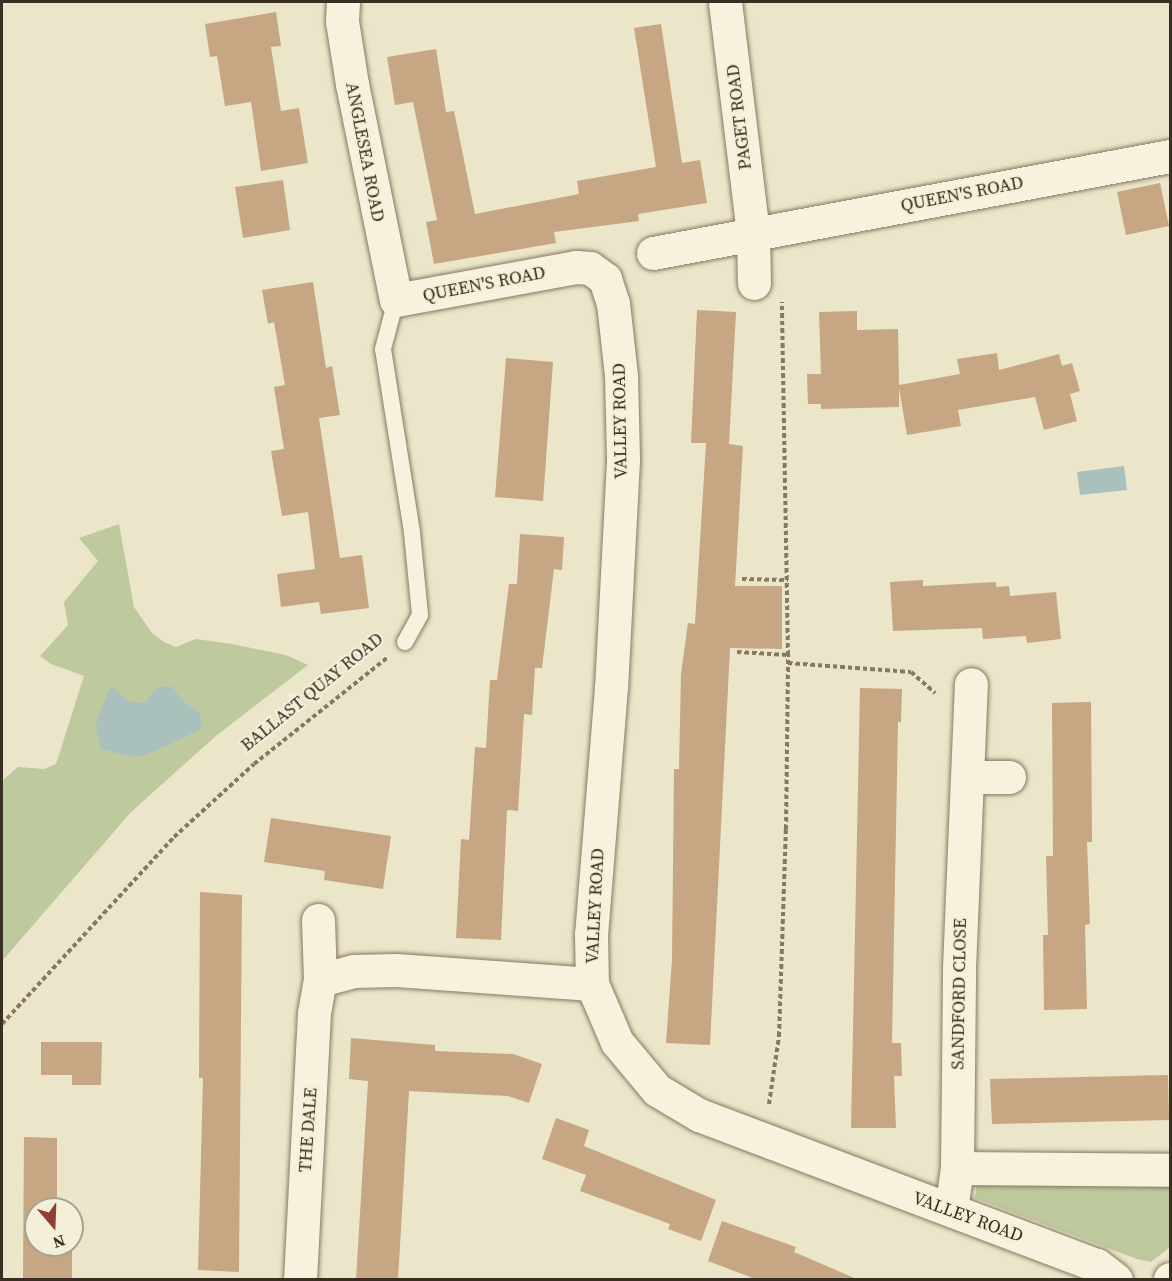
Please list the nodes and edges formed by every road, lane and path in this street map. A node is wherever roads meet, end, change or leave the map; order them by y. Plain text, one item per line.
1 (343, 2) edge
2 (725, 2) edge
3 (1170, 156) edge
4 (753, 232) junction
5 (653, 253) dead end
6 (605, 279) joint
7 (768, 291) joint
8 (396, 300) junction
9 (742, 579) dead end
10 (788, 580) junction
11 (405, 642) joint
12 (737, 652) dead end
13 (788, 655) junction
14 (788, 663) junction
15 (970, 692) joint
16 (969, 777) junction
17 (1009, 777) dead end
18 (318, 920) dead end
19 (320, 980) junction
20 (592, 984) junction
21 (2, 1024) edge
22 (751, 1133) junction
23 (957, 1168) junction
24 (1170, 1170) edge
25 (951, 1210) junction
26 (300, 1280) edge
27 (1116, 1280) edge

1 - 8 street, ANGLESEA ROAD
2 - 4 street, PAGET ROAD
3 - 4 street, QUEEN'S ROAD
4 - 5 street, QUEEN'S ROAD
4 - 7 street
6 - 8 street, QUEEN'S ROAD
6 - 20 street, VALLEY ROAD
7 - 10 path
8 - 11 lane, BALLAST QUAY ROAD
9 - 10 path
10 - 13 path
11 - 21 path, BALLAST QUAY ROAD
12 - 13 path
13 - 14 path
14 - 15 path
14 - 22 path
15 - 16 street, SANDFORD CLOSE
16 - 17 street
16 - 23 street, SANDFORD CLOSE
18 - 19 street, THE DALE
19 - 20 street
19 - 26 street, THE DALE
20 - 22 street, VALLEY ROAD
22 - 25 street, VALLEY ROAD
23 - 24 street
23 - 25 street, SANDFORD CLOSE
25 - 27 street, VALLEY ROAD

